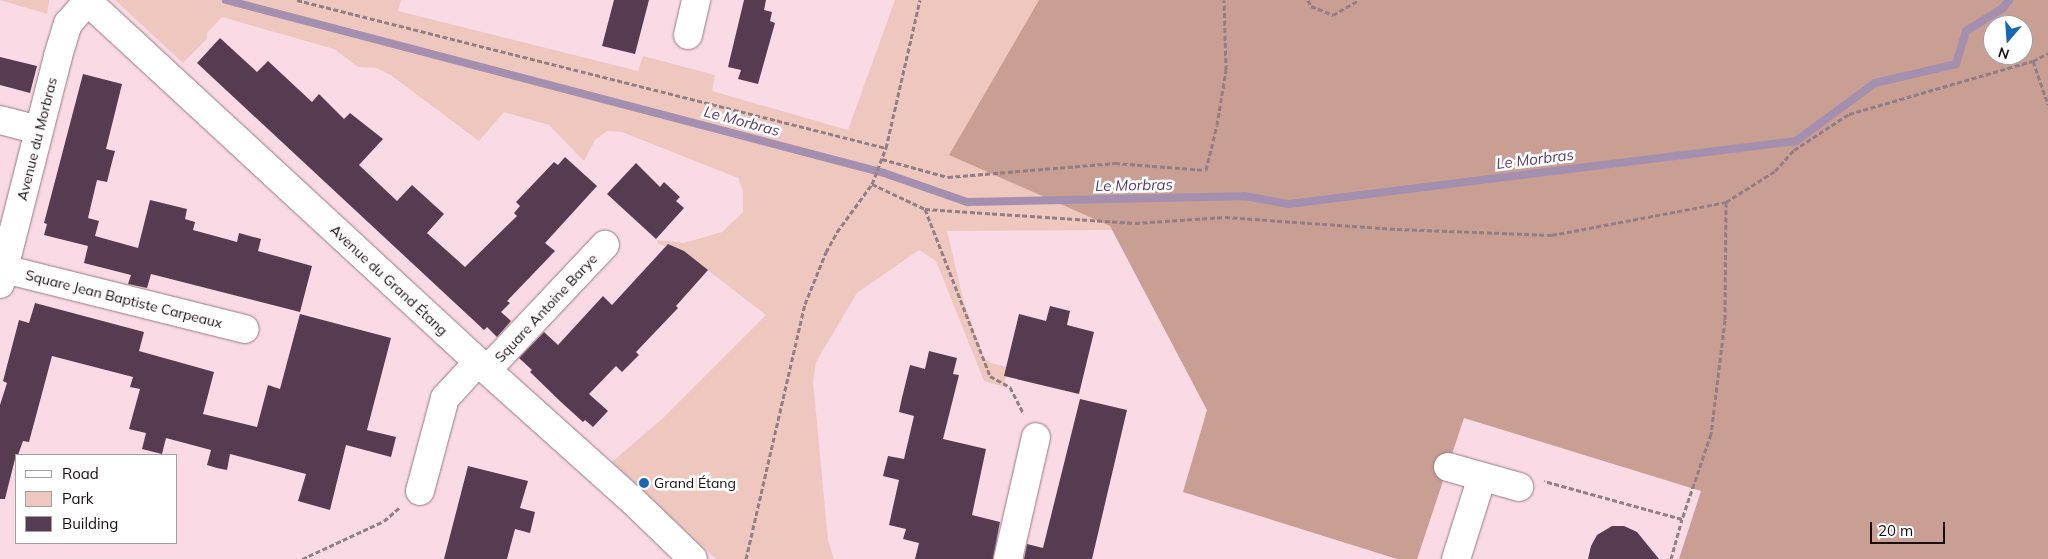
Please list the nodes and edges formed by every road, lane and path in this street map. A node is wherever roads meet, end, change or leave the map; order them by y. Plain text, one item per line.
1 (297, 0) edge
2 (696, 0) edge
3 (920, 0) edge
4 (1224, 0) edge
5 (1308, 0) edge
6 (1359, 0) edge
7 (87, 1) edge
8 (688, 35) dead end
9 (2048, 53) edge
10 (2033, 61) joint
11 (2019, 65) edge
12 (2048, 104) edge
13 (0, 120) edge
14 (40, 130) junction
15 (886, 148) junction
16 (882, 159) junction
17 (872, 184) junction
18 (1726, 202) junction
19 (925, 209) junction
20 (605, 245) dead end
21 (2, 277) edge
22 (245, 329) dead end
23 (482, 366) junction
24 (1036, 437) joint
25 (1448, 467) dead end
26 (1482, 476) junction
27 (1519, 487) joint
28 (420, 491) joint
29 (1682, 519) junction
30 (302, 559) edge
31 (693, 559) edge
32 (746, 559) edge
33 (1008, 559) edge
34 (1456, 559) edge
35 (1671, 559) edge

1 - 15 path
2 - 8 street
3 - 15 path
4 - 16 path
5 - 6 path
7 - 14 street, Avenue du Morbras
7 - 23 street, Avenue du Grand Étang
9 - 10 path
10 - 12 path
11 - 18 path
13 - 14 street
14 - 21 street, Avenue du Morbras
15 - 16 path
16 - 17 path
17 - 19 path
17 - 32 path
18 - 19 path
18 - 29 path
19 - 24 path
20 - 23 street, Square Antoine Barye
21 - 22 street, Square Jean Baptiste Carpeaux
23 - 28 street, Square Antoine Barye
23 - 31 street, Avenue du Grand Étang
24 - 33 street
25 - 26 street
26 - 27 street
26 - 34 street
27 - 29 path
28 - 30 path
29 - 35 path

